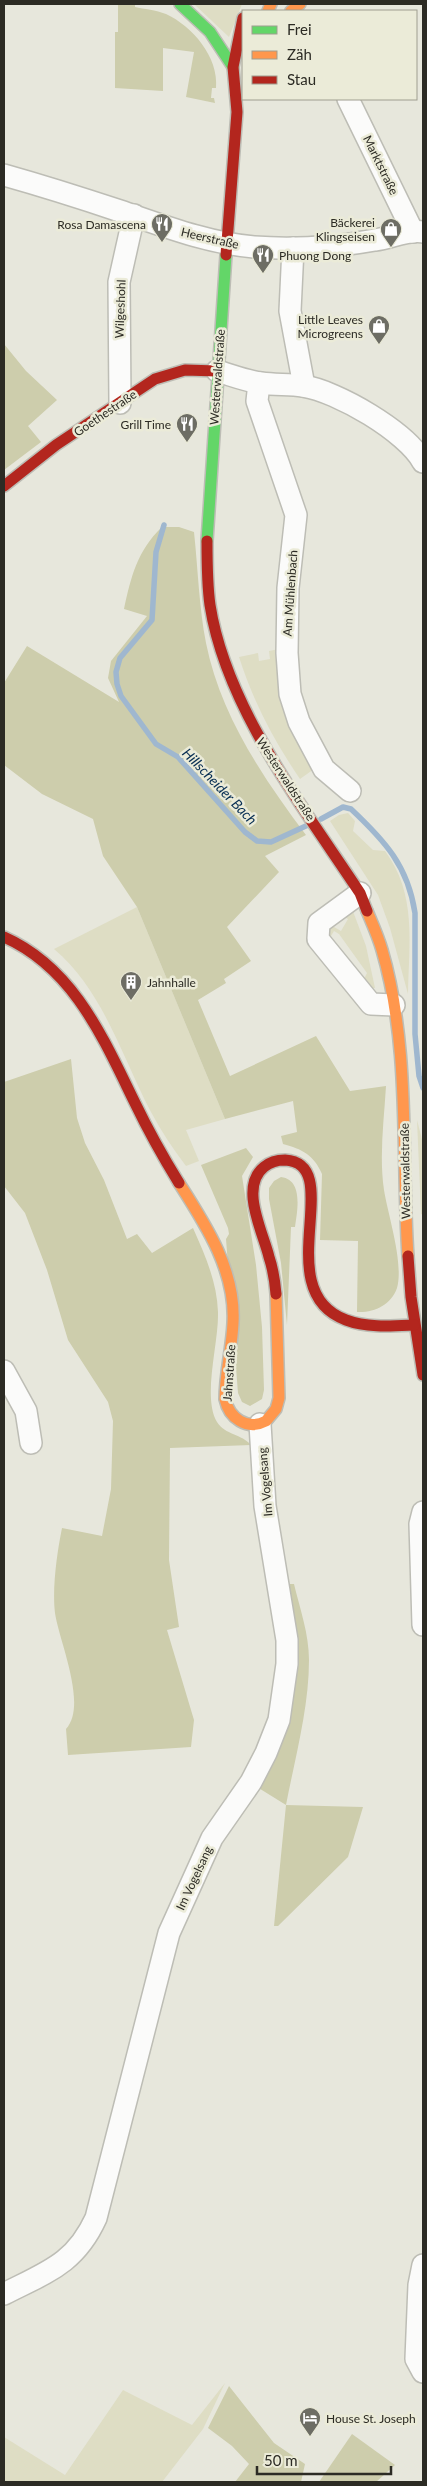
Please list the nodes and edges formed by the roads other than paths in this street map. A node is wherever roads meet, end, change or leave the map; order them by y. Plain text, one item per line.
1 (180, 4) edge
2 (242, 23) edge
3 (233, 67) junction
4 (243, 100) edge
5 (349, 100) edge
6 (237, 112) junction
7 (4, 175) edge
8 (134, 215) junction
9 (418, 232) edge
10 (228, 244) junction
11 (293, 248) junction
12 (216, 371) junction
13 (259, 383) junction
14 (304, 386) junction
15 (120, 403) junction
16 (423, 462) edge
17 (4, 486) edge
18 (350, 791) dead end
19 (360, 893) junction
20 (4, 937) edge
21 (394, 1005) junction
22 (414, 1326) junction
23 (421, 1354) edge
24 (4, 1371) edge
25 (423, 1375) edge
26 (260, 1424) junction
27 (31, 1443) dead end
28 (423, 1512) edge
29 (423, 1625) edge
30 (423, 2265) edge
31 (4, 2294) edge
32 (423, 2372) edge

1 - 3 main road
2 - 3 main road, Westerwaldstraße
3 - 6 main road, Westerwaldstraße
4 - 6 main road, Westerwaldstraße
5 - 9 street, Marktstraße
6 - 10 main road, Westerwaldstraße
7 - 8 street, Heerstraße
8 - 10 street, Heerstraße
8 - 15 street, Wilgeshohl
9 - 11 street, Heerstraße
10 - 11 street, Heerstraße
10 - 12 main road, Westerwaldstraße
11 - 14 street
12 - 13 street
12 - 15 main road, Goethestraße
12 - 19 main road, Westerwaldstraße
13 - 14 street
13 - 18 street, Am Mühlenbach
14 - 16 street
15 - 17 main road, Goethestraße
19 - 21 main road, Westerwaldstraße
19 - 21 street
20 - 26 main road, Jahnstraße
21 - 22 main road, Westerwaldstraße
22 - 23 main road, Westerwaldstraße
22 - 26 main road
23 - 25 main road, Westerwaldstraße
24 - 27 street
26 - 31 street, Im Vogelsang
28 - 29 street
30 - 32 street

